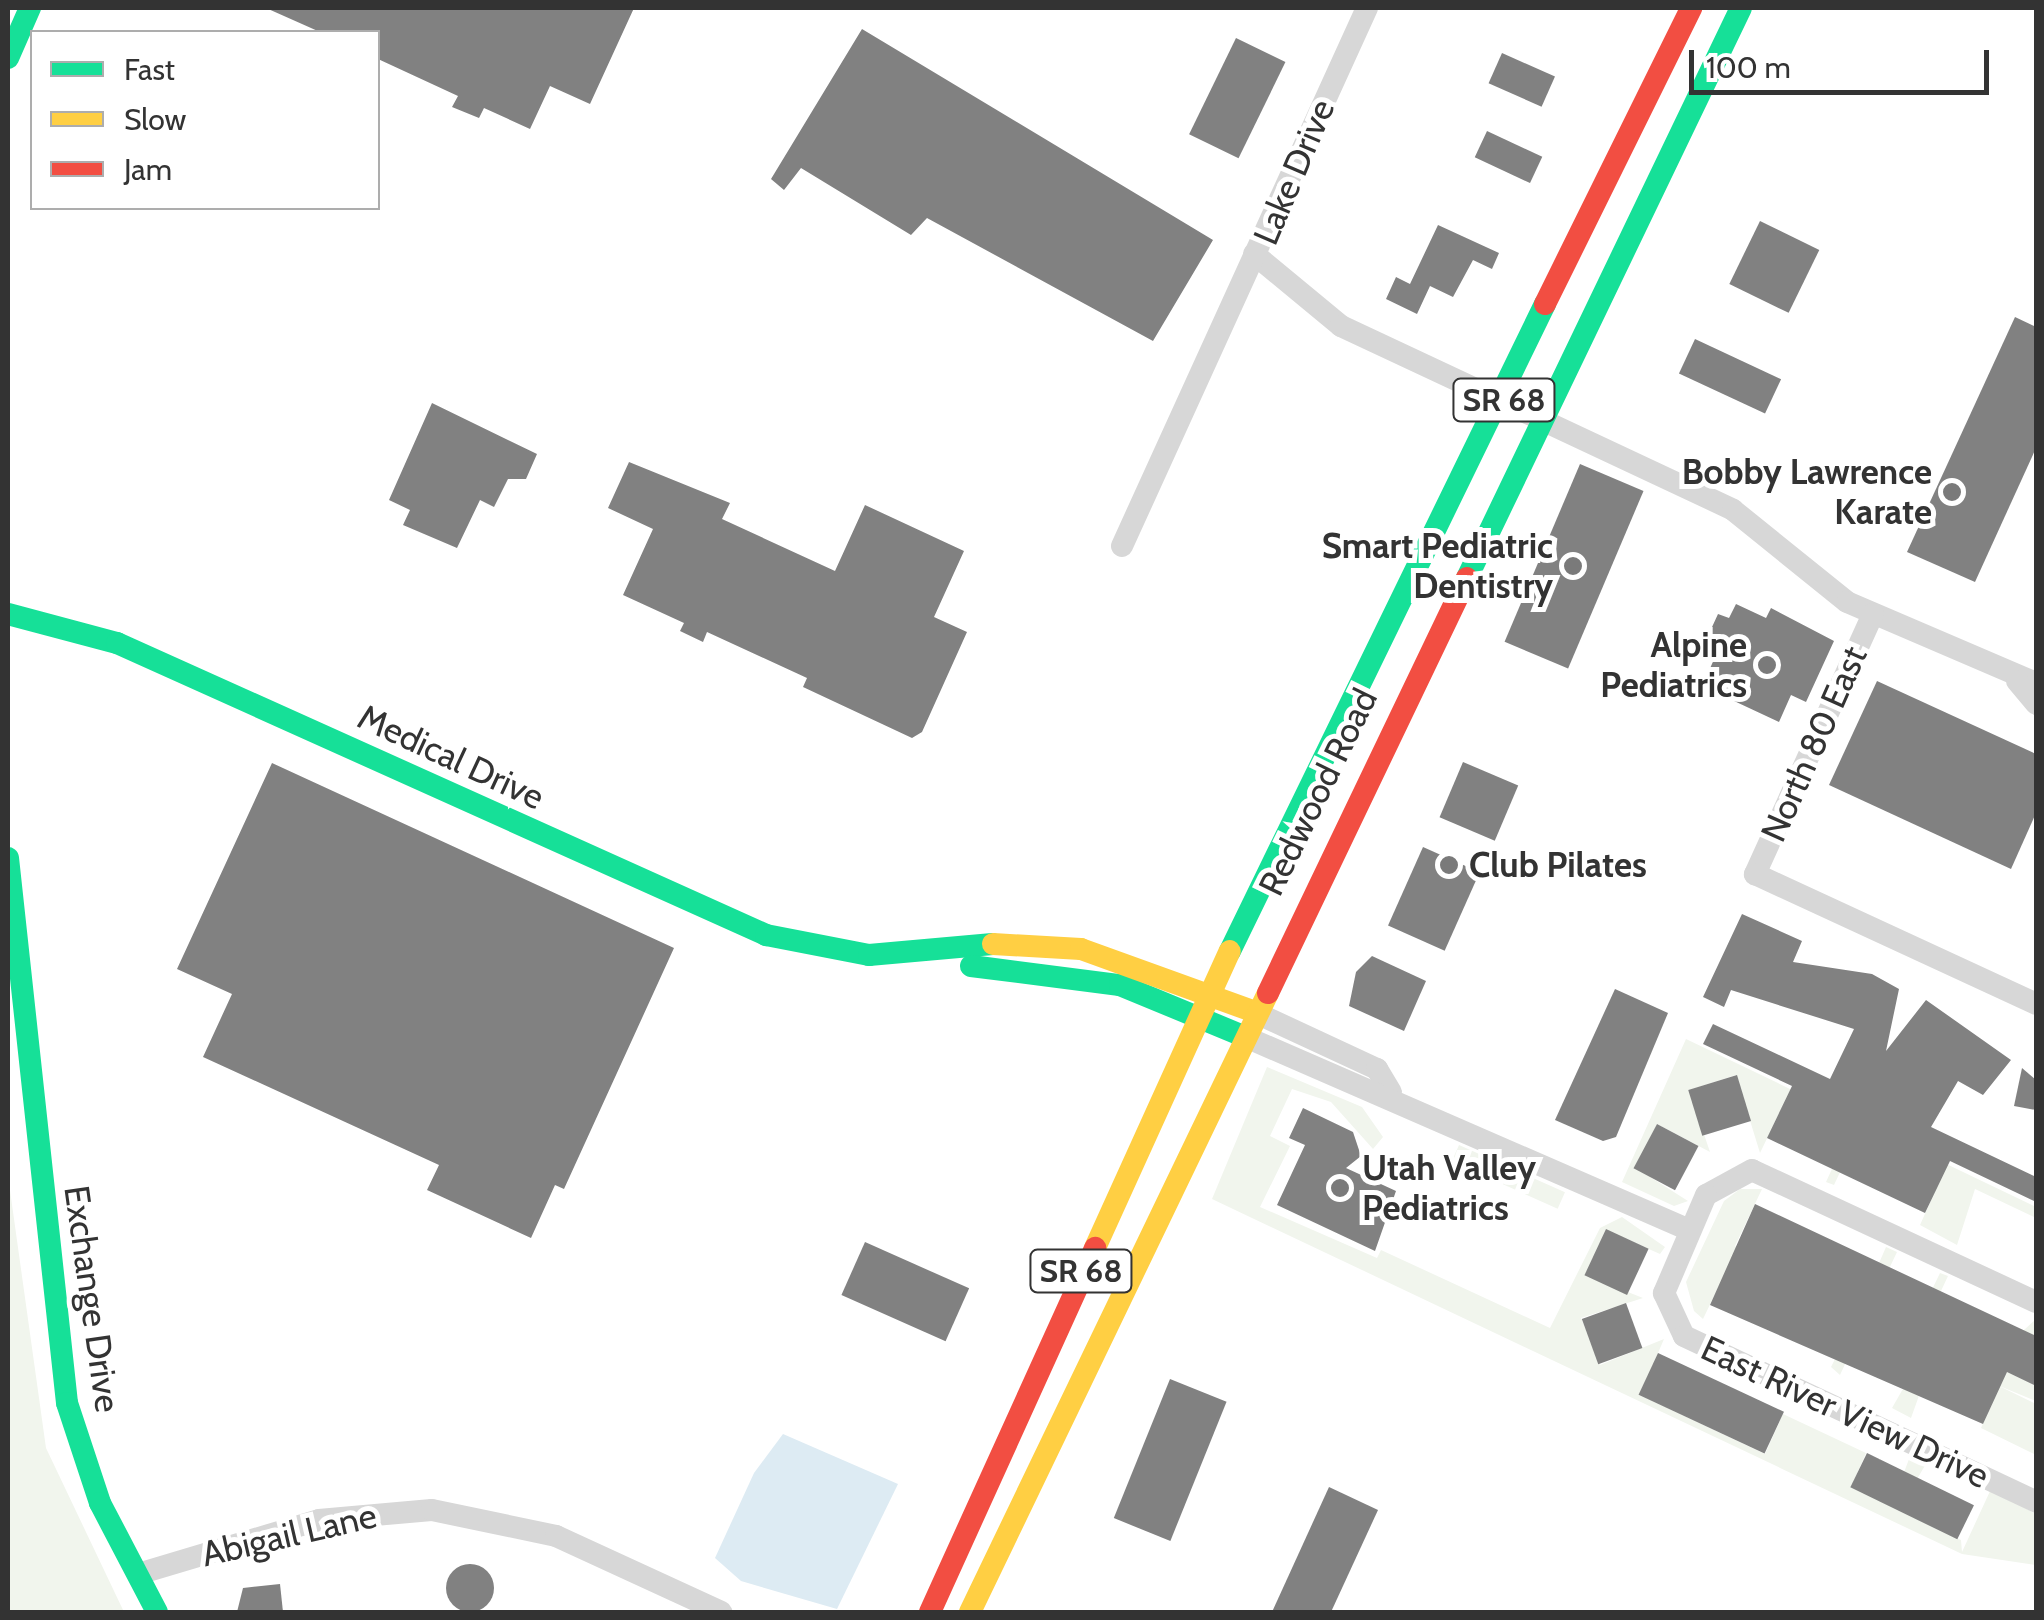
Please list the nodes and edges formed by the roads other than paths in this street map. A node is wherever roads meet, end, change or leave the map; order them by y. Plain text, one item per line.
1 (30, 8) edge
2 (1368, 8) edge
3 (1691, 8) edge
4 (1741, 8) edge
5 (8, 58) edge
6 (1254, 254) junction
7 (1503, 402) junction
8 (1539, 418) junction
9 (1122, 546) dead end
10 (8, 614) edge
11 (1873, 614) junction
12 (2027, 682) edge
13 (2036, 704) edge
14 (8, 858) edge
15 (869, 955) junction
16 (1212, 992) junction
17 (2036, 1004) edge
18 (1252, 1011) junction
19 (1200, 1016) junction
20 (1241, 1035) junction
21 (1390, 1092) junction
22 (1687, 1229) junction
23 (2036, 1302) edge
24 (2036, 1502) edge
25 (138, 1574) junction
26 (157, 1612) edge
27 (722, 1612) edge
28 (930, 1612) edge
29 (970, 1612) edge

1 - 5 main road
2 - 6 street, Lake Drive
3 - 7 main road, Redwood Road / SR 68
4 - 8 main road, Redwood Road / SR 68
6 - 7 street, Lake Drive
6 - 9 street
7 - 8 street, Lake Drive
7 - 16 main road, Redwood Road / SR 68
8 - 11 street, Lake Drive
8 - 18 main road, Redwood Road / SR 68
10 - 15 main road, Medical Drive
11 - 12 street, Lake Drive
11 - 17 street, North 80 East
12 - 13 street
14 - 25 main road, Exchange Drive
15 - 16 main road, Medical Drive
15 - 19 main road, Medical Drive
16 - 18 main road, Medical Drive
16 - 19 main road, Redwood Road / SR 68
18 - 20 main road, Redwood Road / SR 68
18 - 21 street
19 - 20 main road, Medical Drive
19 - 28 main road, Redwood Road / SR 68
20 - 21 street
20 - 29 main road, Redwood Road / SR 68
21 - 22 street
22 - 23 street
22 - 24 street, East River View Drive
25 - 26 main road, Exchange Drive
25 - 27 street, Abigail Lane

